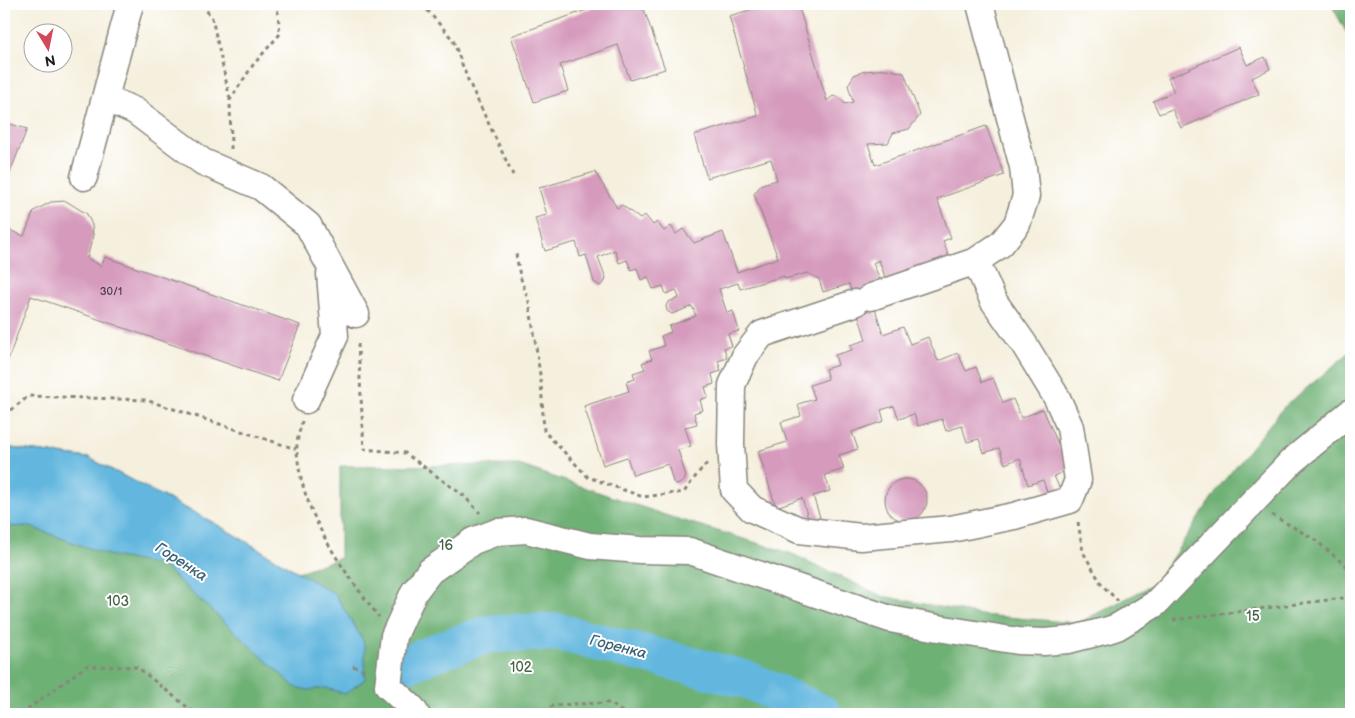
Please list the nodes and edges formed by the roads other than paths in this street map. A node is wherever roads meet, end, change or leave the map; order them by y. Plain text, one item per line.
1 (130, 4) edge
2 (980, 4) edge
3 (105, 98) junction
4 (84, 177) dead end
5 (976, 261) junction
6 (330, 266) junction
7 (356, 314) road end
8 (306, 400) road end
9 (1351, 412) edge
10 (416, 714) edge

1 - 3 lane
2 - 5 lane
3 - 4 lane
3 - 6 lane
5 - 5 lane
6 - 7 lane
6 - 8 lane
9 - 10 lane

